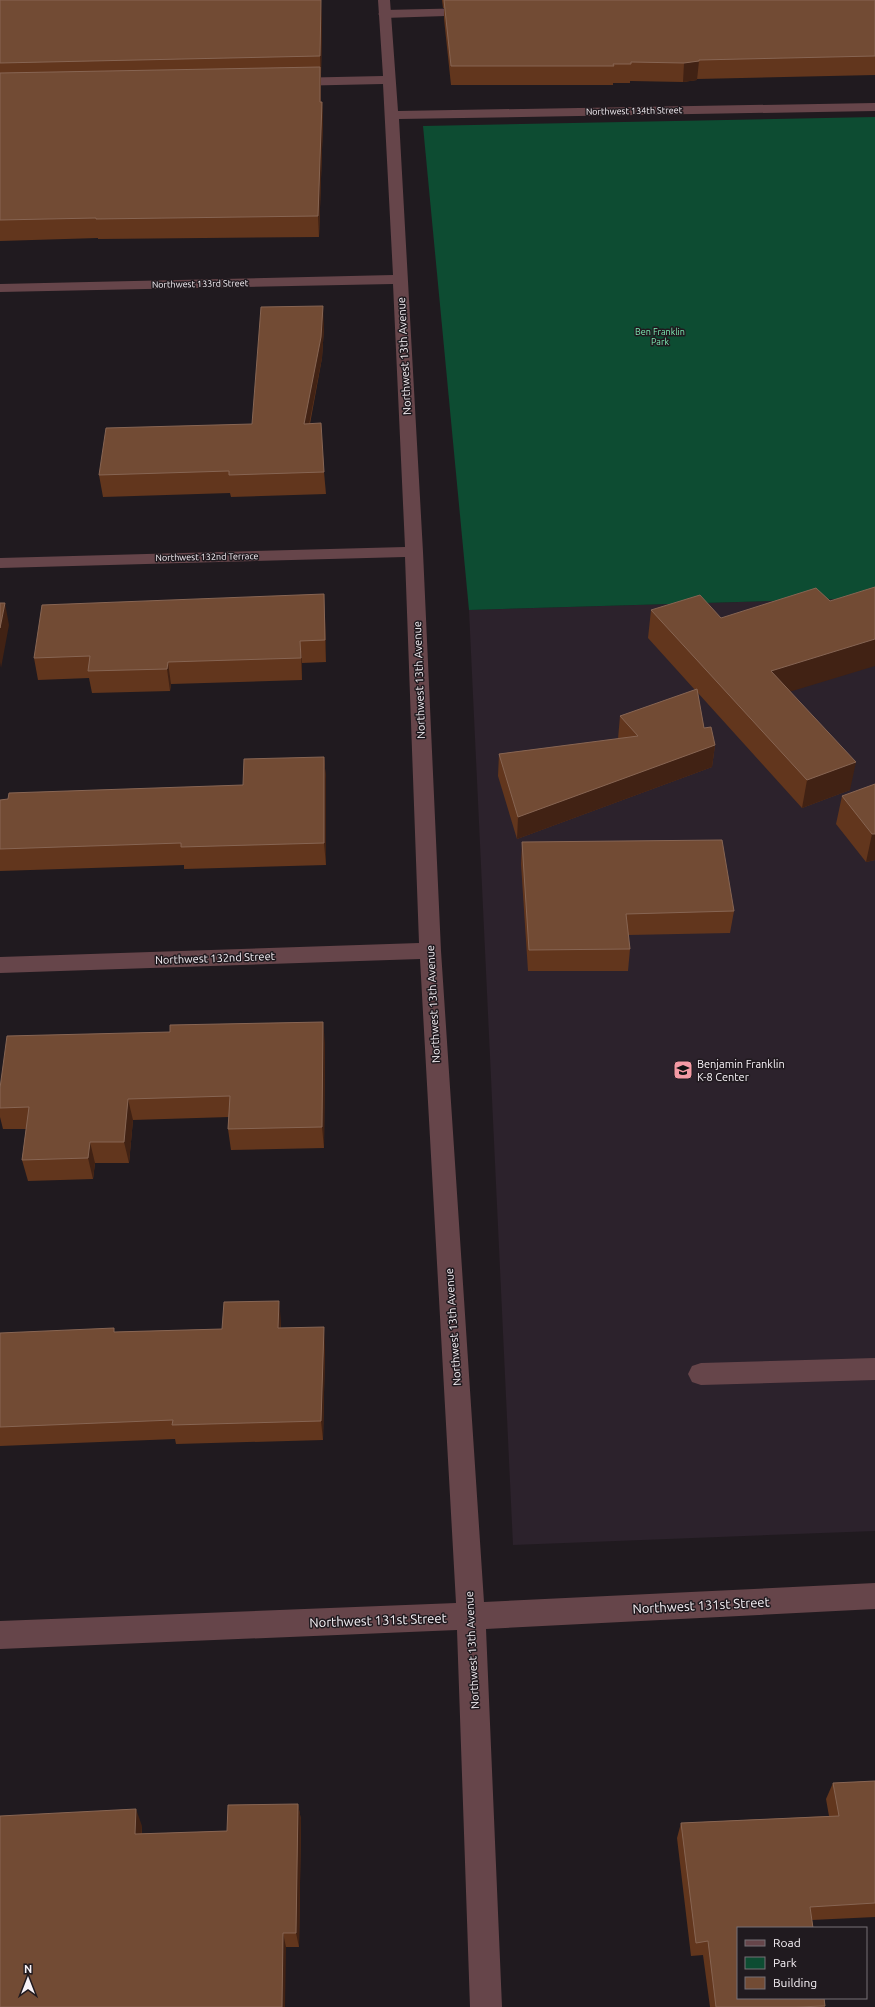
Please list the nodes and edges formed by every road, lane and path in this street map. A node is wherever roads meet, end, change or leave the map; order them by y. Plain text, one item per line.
1 (384, 7) edge
2 (487, 12) edge
3 (389, 80) junction
4 (278, 82) edge
5 (875, 107) edge
6 (392, 115) junction
7 (400, 279) junction
8 (0, 288) edge
9 (414, 552) junction
10 (0, 562) edge
11 (430, 951) junction
12 (0, 965) edge
13 (875, 1368) edge
14 (701, 1374) dead end
15 (875, 1596) edge
16 (471, 1616) junction
17 (0, 1635) edge
18 (486, 2007) edge

1 - 2 street
1 - 3 street, Northwest 13th Avenue
3 - 4 street
3 - 6 street, Northwest 13th Avenue
5 - 6 street, Northwest 134th Street
6 - 7 street, Northwest 13th Avenue
7 - 8 street, Northwest 133rd Street
7 - 9 street, Northwest 13th Avenue
9 - 10 street, Northwest 132nd Terrace
9 - 11 street, Northwest 13th Avenue
11 - 12 street, Northwest 132nd Street
11 - 16 street, Northwest 13th Avenue
13 - 14 street
15 - 16 street, Northwest 131st Street
16 - 17 street, Northwest 131st Street
16 - 18 street, Northwest 13th Avenue

